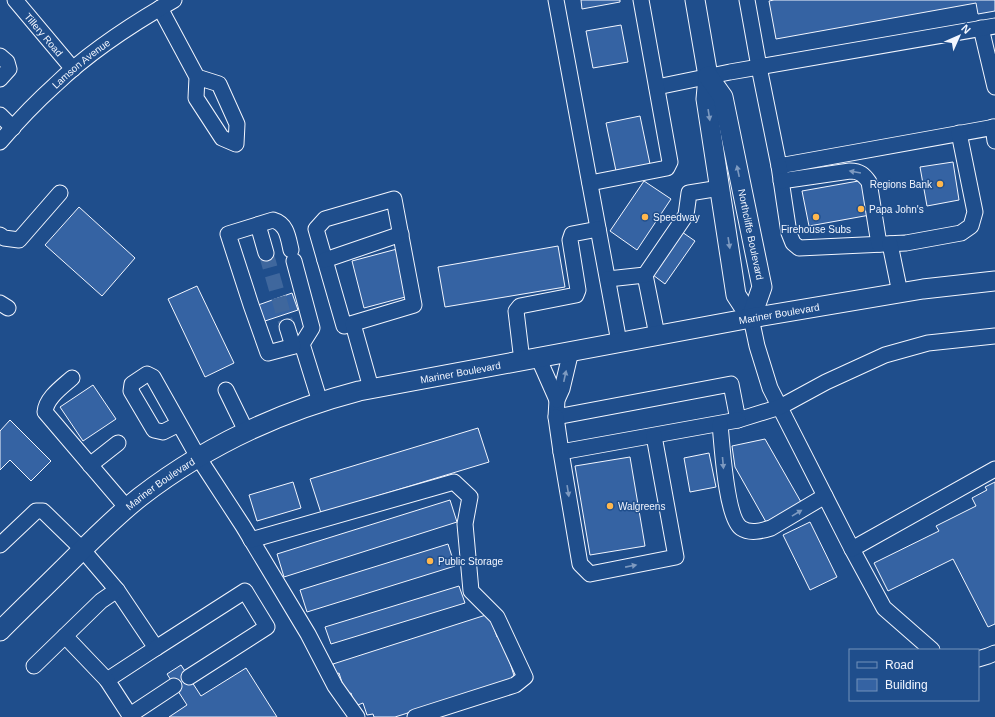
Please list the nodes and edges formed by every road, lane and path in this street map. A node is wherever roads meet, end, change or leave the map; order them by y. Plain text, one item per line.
1 (15, 0) edge
2 (174, 0) edge
3 (556, 0) edge
4 (641, 0) edge
5 (695, 0) edge
6 (747, 0) edge
7 (160, 8) junction
8 (988, 27) edge
9 (0, 56) edge
10 (759, 67) junction
11 (73, 69) junction
12 (708, 76) junction
13 (197, 77) dead end
14 (0, 79) edge
15 (657, 87) junction
16 (995, 87) edge
17 (0, 115) edge
18 (13, 128) junction
19 (994, 132) edge
20 (959, 133) junction
21 (0, 142) edge
22 (779, 166) junction
23 (781, 181) junction
24 (590, 183) junction
25 (720, 188) junction
26 (60, 193) dead end
27 (258, 224) junction
28 (598, 229) junction
29 (401, 234) junction
30 (0, 235) edge
31 (885, 244) junction
32 (266, 252) tunnel mouth
33 (325, 260) junction
34 (645, 275) junction
35 (608, 279) junction
36 (995, 281) edge
37 (900, 293) junction
38 (751, 318) junction
39 (353, 324) junction
40 (287, 327) tunnel mouth
41 (657, 335) junction
42 (995, 336) edge
43 (619, 342) junction
44 (298, 345) junction
45 (571, 351) junction
46 (530, 359) junction
47 (72, 378) dead end
48 (371, 388) junction
49 (226, 390) dead end
50 (558, 400) junction
51 (320, 402) junction
52 (780, 407) junction
53 (556, 416) junction
54 (738, 420) junction
55 (179, 424) dead end
56 (720, 424) junction
57 (246, 431) junction
58 (654, 436) junction
59 (118, 444) dead end
60 (561, 452) junction
61 (198, 457) junction
62 (90, 465) junction
63 (995, 469) edge
64 (826, 496) junction
65 (127, 508) junction
66 (251, 540) junction
67 (0, 545) edge
68 (82, 549) junction
69 (852, 549) junction
70 (117, 590) junction
71 (3, 623) edge
72 (65, 636) junction
73 (156, 648) junction
74 (931, 649) edge
75 (995, 653) edge
76 (979, 660) edge
77 (34, 666) dead end
78 (189, 677) dead end
79 (107, 680) junction
80 (174, 686) dead end
81 (130, 716) edge
82 (357, 717) edge
83 (415, 717) edge

1 - 11 street, Tillery Road
2 - 7 street, Lamson Avenue
3 - 24 street
4 - 15 street
5 - 12 main road, Northcliffe Boulevard
6 - 10 street
7 - 11 street, Lamson Avenue
7 - 13 street
8 - 10 street
8 - 16 street
9 - 14 street
10 - 12 street
10 - 22 street
11 - 18 street, Lamson Avenue
12 - 15 street
12 -> 25 main road, Northcliffe Boulevard
38 -> 12 main road, Northcliffe Boulevard
15 - 24 street
17 - 18 street
18 - 21 street, Lamson Avenue
19 - 20 street
20 - 22 street
20 - 31 street
22 - 23 street
23 - 31 street
31 -> 23 street
24 - 28 street
25 - 34 street
25 -> 38 main road, Northcliffe Boulevard
26 - 30 street
27 - 32 street
27 - 44 street
27 - 44 street
28 - 35 street
28 - 46 street
29 - 33 street
29 - 33 street
29 - 39 street
31 - 37 street
33 - 39 street
34 - 35 street
34 - 41 street
35 - 43 street
36 - 37 main road, Mariner Boulevard
37 - 38 main road, Mariner Boulevard
38 - 41 main road, Mariner Boulevard
38 - 52 street
39 - 48 street
40 - 44 street
41 - 43 main road, Mariner Boulevard
42 - 52 street
43 - 45 main road, Mariner Boulevard
44 - 51 street
45 - 46 main road, Mariner Boulevard
50 -> 45 street
46 - 48 main road, Mariner Boulevard
46 - 50 street
47 - 62 street
48 - 51 main road, Mariner Boulevard
49 - 57 street
50 - 53 street
51 - 57 main road, Mariner Boulevard
52 - 54 street
52 - 64 street
53 - 54 street
53 - 60 street
54 - 56 street
55 - 61 street
56 - 58 street
56 -> 64 street
57 - 61 main road, Mariner Boulevard
58 - 60 street
60 -> 58 street
59 - 62 street
61 - 65 main road, Mariner Boulevard
61 - 66 street
62 - 65 street
63 - 69 street
64 - 69 street
65 - 68 main road, Mariner Boulevard
66 - 82 street
66 - 83 street
67 - 68 street
68 - 70 street
68 - 71 main road, Mariner Boulevard
69 - 74 street
70 - 72 street
70 - 73 street
72 - 77 street
72 - 79 street
73 - 78 street
73 - 79 street
75 - 76 street
79 - 81 street
80 - 81 street

